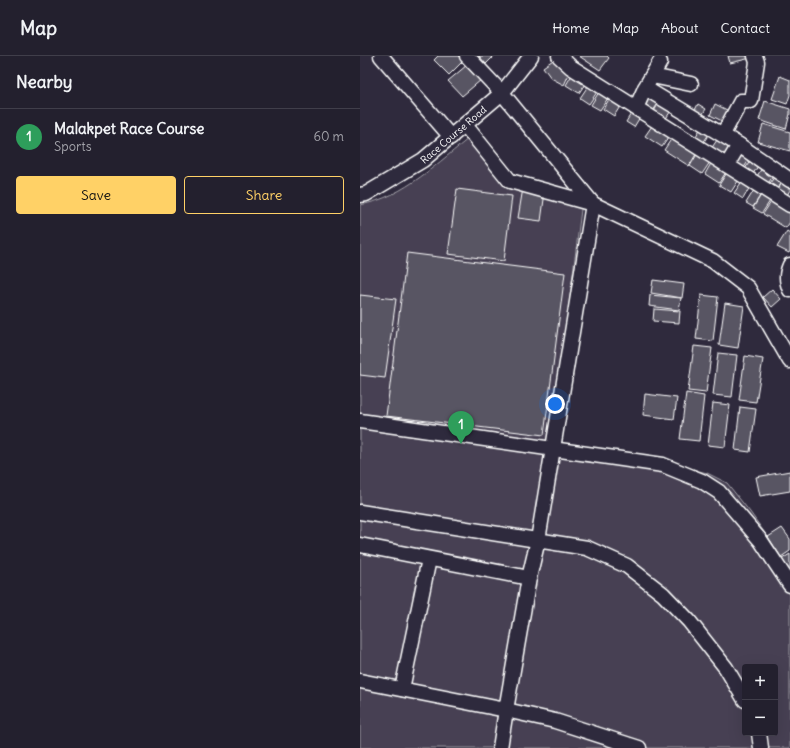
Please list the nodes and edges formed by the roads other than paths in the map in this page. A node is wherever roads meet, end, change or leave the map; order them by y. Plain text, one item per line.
1 (381, 56) edge
2 (467, 56) edge
3 (558, 56) edge
4 (755, 56) edge
5 (530, 57) edge
6 (660, 62) dead end
7 (648, 82) junction
8 (691, 84) dead end
9 (502, 93) junction
10 (636, 108) junction
11 (465, 124) junction
12 (722, 134) junction
13 (451, 137) junction
14 (740, 145) junction
15 (727, 165) junction
16 (790, 180) edge
17 (360, 195) edge
18 (593, 204) junction
19 (790, 205) edge
20 (790, 265) edge
21 (790, 290) edge
22 (790, 361) edge
23 (360, 420) edge
24 (553, 450) junction
25 (360, 512) edge
26 (538, 540) junction
27 (360, 545) edge
28 (429, 558) junction
29 (528, 578) junction
30 (790, 585) edge
31 (360, 681) edge
32 (402, 689) junction
33 (742, 695) edge
34 (506, 710) junction
35 (759, 736) edge
36 (500, 748) edge
37 (639, 748) edge
38 (761, 748) edge

1 - 13 street
2 - 9 street
3 - 10 street
4 - 12 street
5 - 9 street, Race Course Road
6 - 7 street
7 - 8 street
7 - 10 street
7 - 12 street
9 - 11 street, Race Course Road
9 - 18 street
10 - 15 street
11 - 13 street, Race Course Road
11 - 18 street
12 - 14 street
13 - 17 street, Race Course Road
14 - 15 street
14 - 16 street
15 - 19 street
18 - 22 street
18 - 24 street
20 - 21 street
23 - 24 street
24 - 26 street
24 - 30 street
25 - 26 street
26 - 29 street
26 - 33 street
27 - 28 street
28 - 29 street
28 - 32 street
29 - 34 street
31 - 32 street
32 - 34 street
34 - 36 street
34 - 37 street
35 - 38 street

